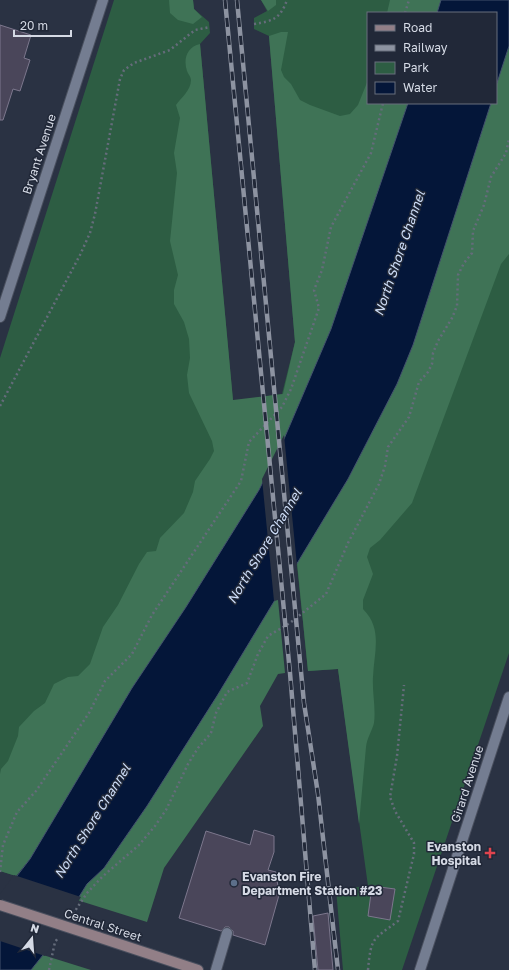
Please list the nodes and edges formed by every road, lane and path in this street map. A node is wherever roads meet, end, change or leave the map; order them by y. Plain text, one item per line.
1 (103, 0) edge
2 (287, 0) edge
3 (409, 0) edge
4 (405, 12) edge
5 (254, 24) dead end
6 (210, 27) dead end
7 (383, 104) edge
8 (509, 139) edge
9 (0, 317) edge
10 (0, 406) edge
11 (404, 684) dead end
12 (509, 698) edge
13 (0, 872) edge
14 (0, 905) edge
15 (71, 918) dead end
16 (227, 933) dead end
17 (59, 936) dead end
18 (49, 970) edge
19 (198, 970) edge
20 (216, 970) edge
21 (368, 970) edge
22 (420, 970) edge

1 - 9 street, Bryant Avenue
2 - 5 path
3 - 4 path
6 - 10 path
7 - 13 path
8 - 15 path
11 - 21 path
12 - 22 street, Girard Avenue
14 - 19 main road, Central Street, bridge
16 - 20 street
17 - 18 path

